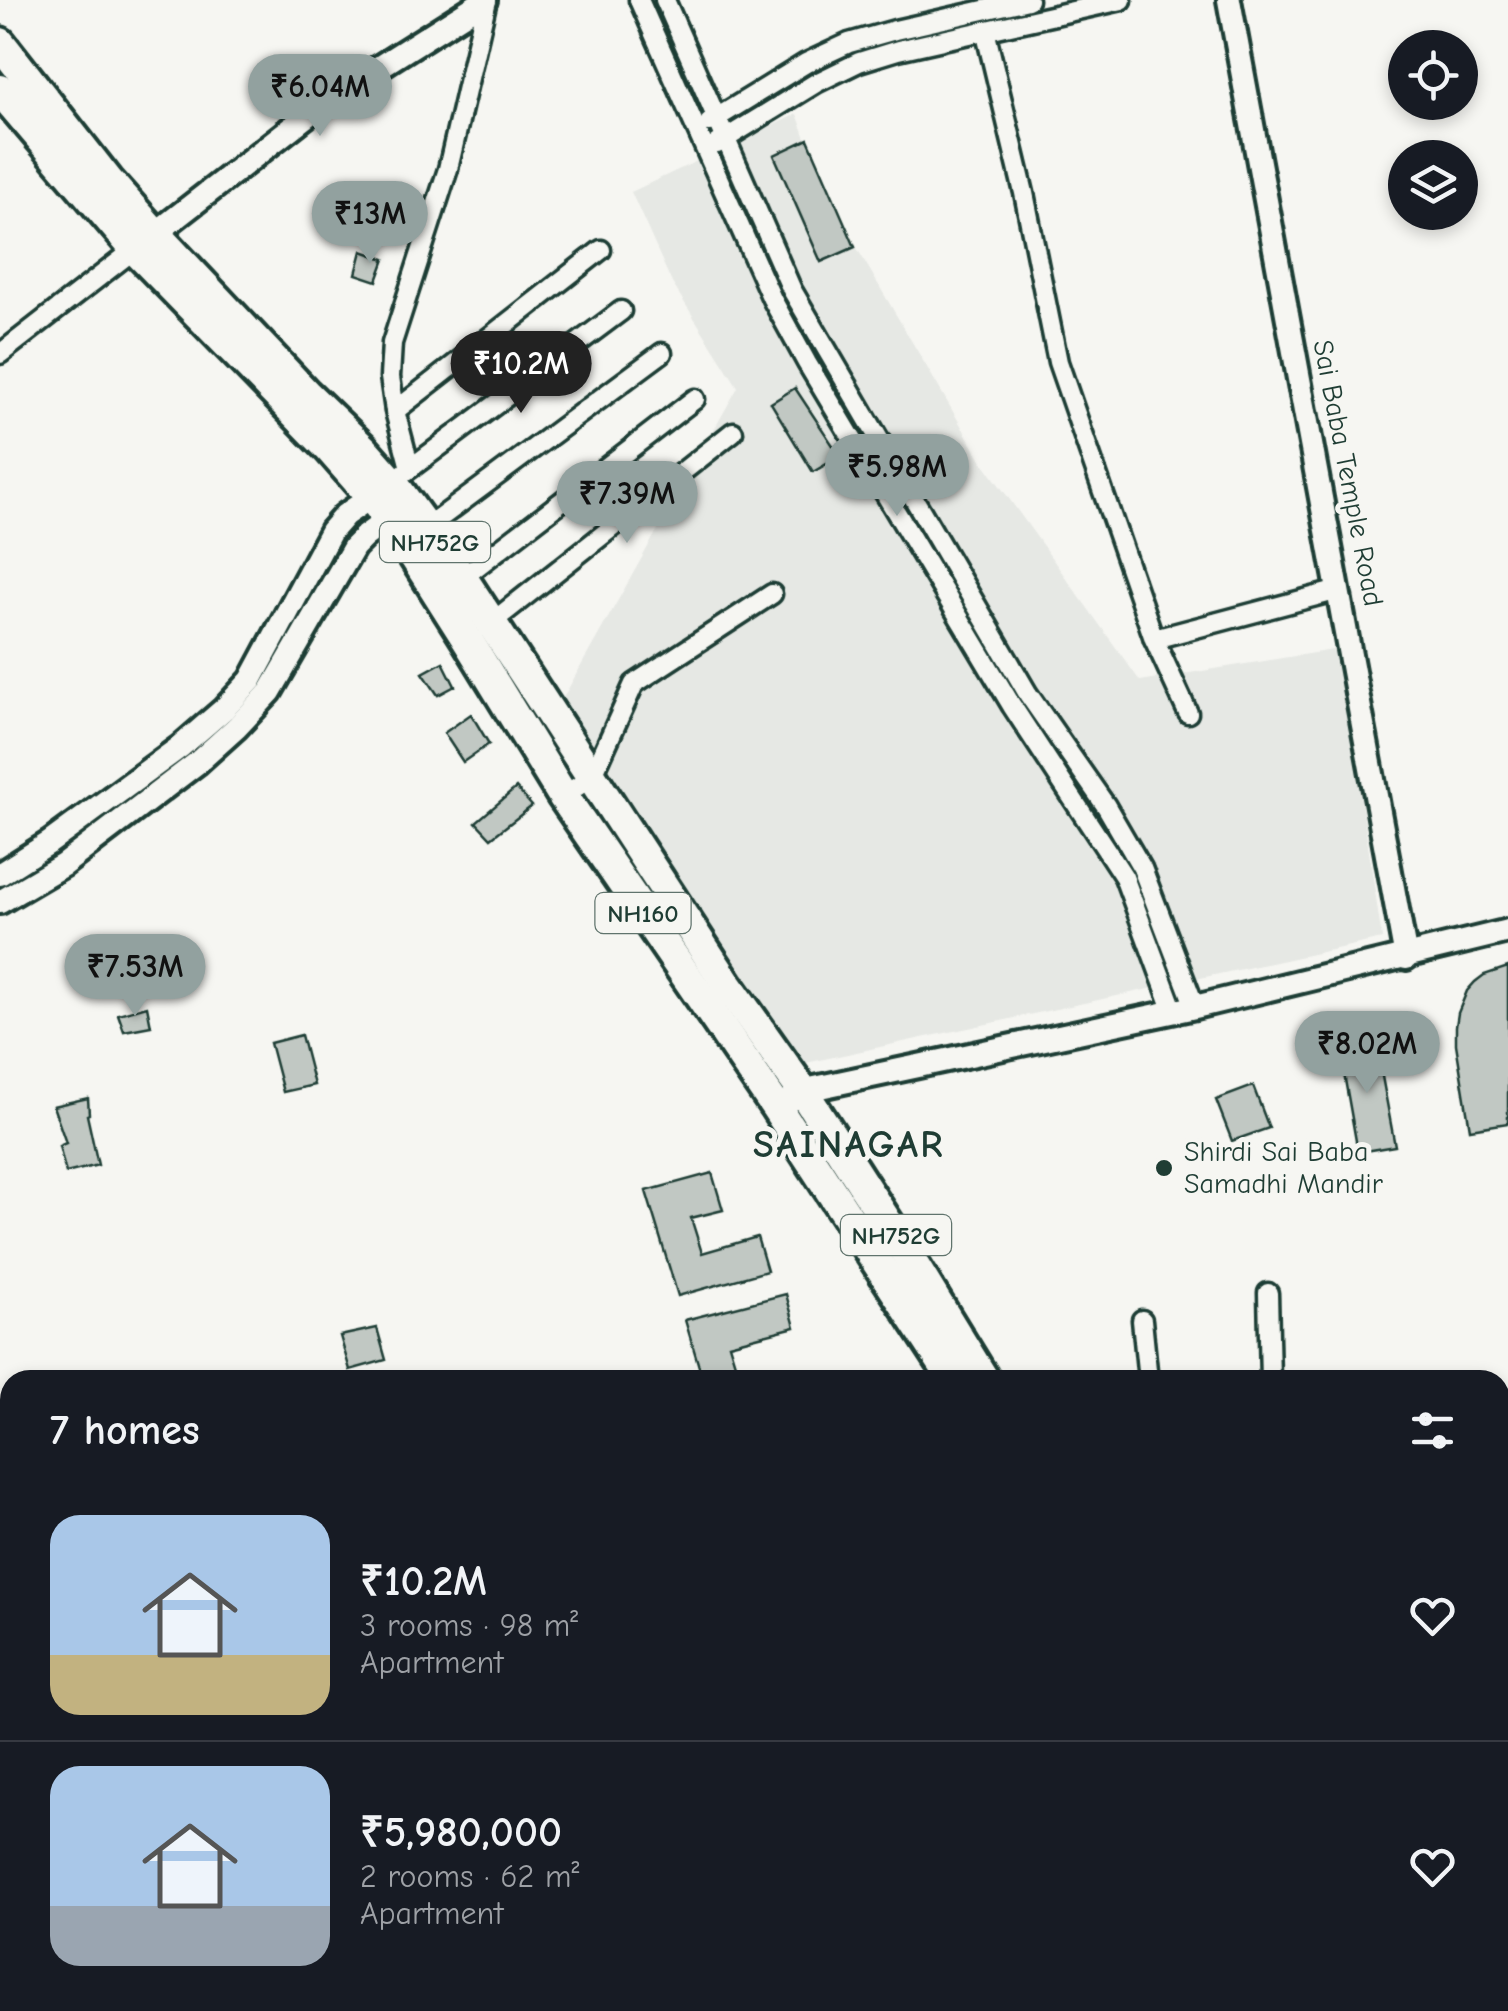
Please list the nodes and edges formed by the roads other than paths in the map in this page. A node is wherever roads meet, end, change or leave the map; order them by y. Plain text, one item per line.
1 (486, 0) edge
2 (639, 0) edge
3 (665, 0) edge
4 (1028, 0) edge
5 (1122, 0) edge
6 (1228, 0) edge
7 (985, 30) junction
8 (0, 43) edge
9 (0, 90) edge
10 (718, 117) junction
11 (697, 131) junction
12 (727, 137) junction
13 (706, 151) junction
14 (145, 241) junction
15 (601, 250) dead end
16 (621, 312) dead end
17 (662, 353) dead end
18 (0, 354) edge
19 (695, 399) dead end
20 (395, 412) junction
21 (733, 432) dead end
22 (399, 500) junction
23 (462, 578) junction
24 (1339, 590) junction
25 (772, 594) dead end
26 (491, 623) junction
27 (1154, 640) junction
28 (1188, 712) dead end
29 (592, 778) junction
30 (564, 796) junction
31 (0, 874) edge
32 (0, 902) edge
33 (1508, 932) edge
34 (1406, 958) junction
35 (1184, 1009) junction
36 (804, 1093) junction
37 (776, 1107) junction
38 (1268, 1293) dead end
39 (1142, 1320) dead end
40 (947, 1370) edge
41 (978, 1370) edge
42 (1147, 1370) edge
43 (1270, 1370) edge

1 - 14 street
1 - 20 street
2 - 11 street
3 - 10 street
4 - 10 street
5 - 7 street
6 - 24 street, Sai Baba Temple Road
7 - 12 street
7 - 27 street
8 - 14 highway
9 - 14 highway, NH160
10 - 11 street
10 - 12 street
11 - 13 street
12 - 13 street
12 - 35 street
13 - 35 street
14 - 18 street
14 - 22 highway, NH160
15 - 20 street
16 - 22 street
17 - 22 street
19 - 23 street
20 - 22 street
21 - 26 street
22 - 23 highway, NH752G
22 - 30 highway, NH160
22 - 31 street
22 - 32 street
23 - 26 highway, NH752G
24 - 27 street
24 - 34 street, Sai Baba Temple Road
25 - 29 street
26 - 29 highway, NH752G
27 - 28 street
29 - 30 street
29 - 36 highway, NH752G
30 - 37 highway, NH160
33 - 34 street
34 - 35 street
35 - 36 street
36 - 37 street
36 - 41 highway, NH752G
37 - 40 highway, NH160
38 - 43 street
39 - 42 street

